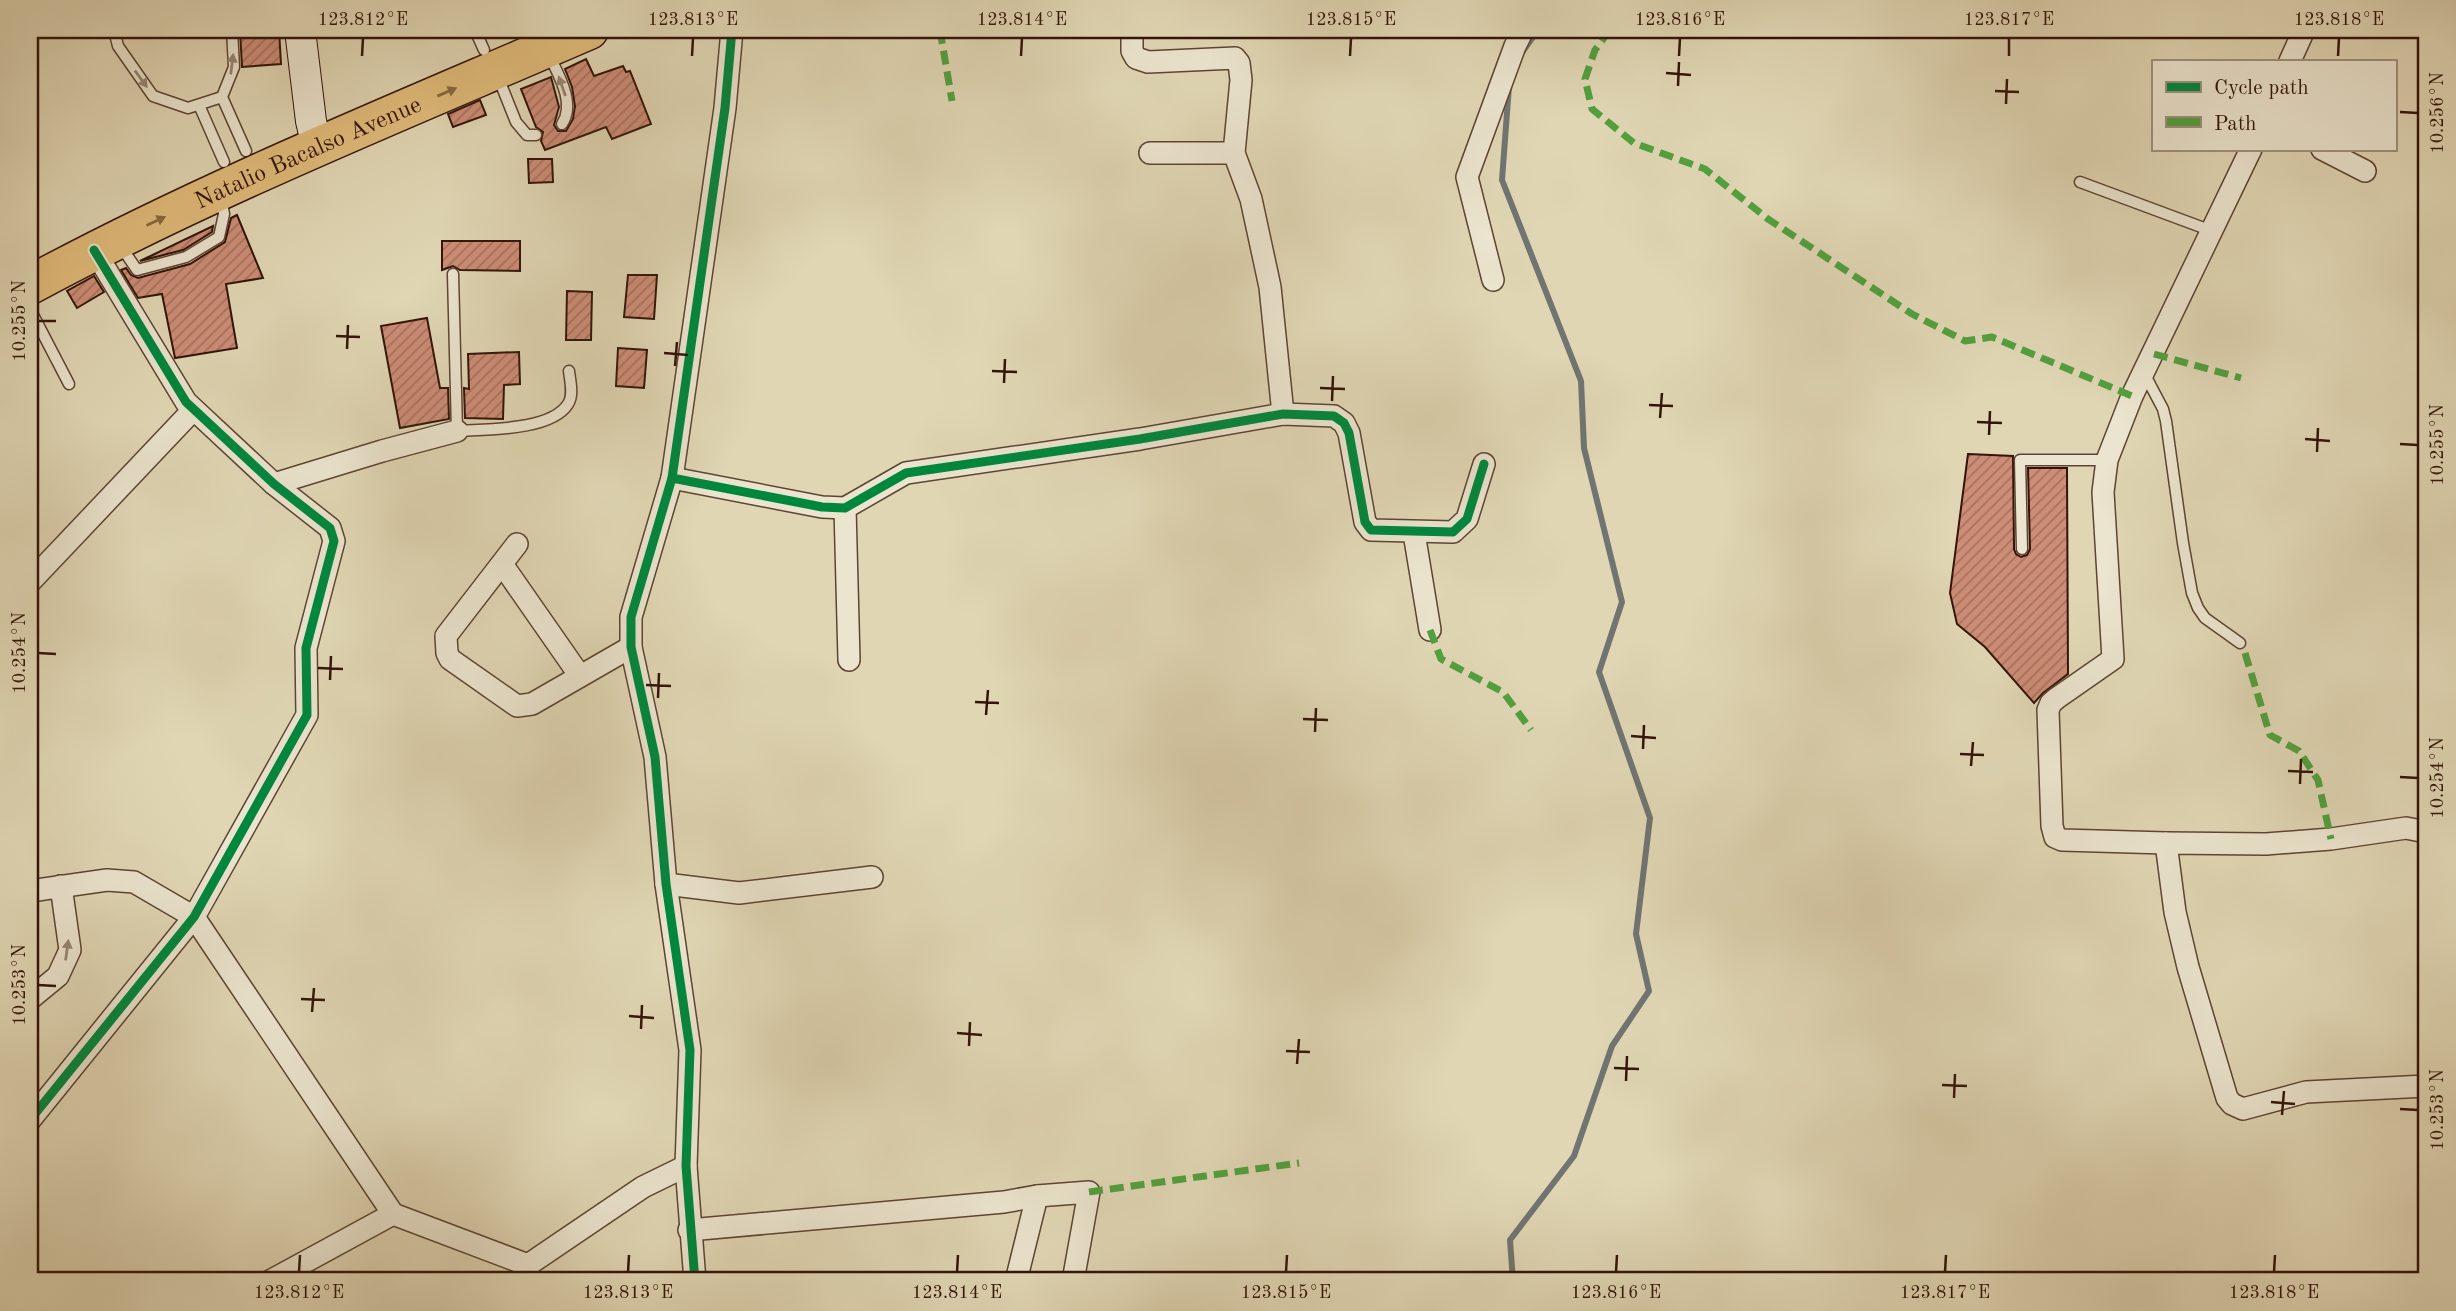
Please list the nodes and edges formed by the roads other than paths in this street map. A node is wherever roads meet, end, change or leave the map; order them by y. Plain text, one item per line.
1 (114, 30) edge
2 (232, 30) edge
3 (300, 30) edge
4 (589, 30) edge
5 (733, 30) edge
6 (1132, 30) edge
7 (1523, 30) edge
8 (2304, 30) edge
9 (539, 39) edge
10 (485, 51) edge
11 (2290, 60) edge
12 (222, 97) junction
13 (193, 106) junction
14 (562, 124) dead end
15 (314, 134) junction
16 (536, 135) dead end
17 (2251, 150) edge
18 (2324, 150) edge
19 (1150, 153) dead end
20 (1234, 153) junction
21 (230, 168) junction
22 (2365, 171) dead end
23 (2080, 182) dead end
24 (2212, 231) junction
25 (105, 245) junction
26 (30, 257) edge
27 (453, 274) dead end
28 (1493, 280) dead end
29 (30, 285) edge
30 (30, 309) edge
31 (569, 371) dead end
32 (2144, 373) junction
33 (69, 384) dead end
34 (193, 410) junction
35 (1283, 414) junction
36 (457, 431) junction
37 (2107, 460) junction
38 (1484, 464) dead end
39 (672, 478) junction
40 (274, 484) junction
41 (845, 508) junction
42 (1414, 533) junction
43 (517, 544) dead end
44 (2022, 549) dead end
45 (502, 564) junction
46 (30, 582) edge
47 (1430, 630) dead end
48 (2240, 643) dead end
49 (631, 648) junction
50 (849, 660) dead end
51 (579, 676) junction
52 (2426, 832) edge
53 (2166, 843) junction
54 (872, 877) dead end
55 (666, 884) junction
56 (61, 886) junction
57 (30, 891) edge
58 (194, 917) junction
59 (30, 999) edge
60 (2426, 1086) edge
61 (30, 1120) edge
62 (686, 1166) junction
63 (1037, 1196) junction
64 (393, 1214) junction
65 (689, 1230) junction
66 (532, 1273) edge
67 (270, 1281) edge
68 (695, 1281) edge
69 (1016, 1281) edge
70 (1073, 1281) edge

1 -> 13 lane
12 -> 2 lane
3 - 15 street
4 - 9 highway, Natalio Bacalso Avenue
5 - 39 street
6 - 20 street
7 - 28 street
8 - 11 street
9 - 10 highway, Natalio Bacalso Avenue
14 -> 9 lane
10 - 15 highway, Natalio Bacalso Avenue
10 - 16 lane
12 - 13 lane
12 - 21 lane
13 - 21 lane
15 - 21 highway, Natalio Bacalso Avenue
17 - 24 street
18 - 22 street
19 - 20 street
20 - 35 street
21 - 25 highway, Natalio Bacalso Avenue
21 - 26 highway, Natalio Bacalso Avenue
23 - 24 lane
24 - 32 street
25 - 29 highway, Natalio Bacalso Avenue
25 - 34 street
27 - 36 lane
30 - 33 lane
31 - 36 lane
32 - 37 street
32 - 48 lane
34 - 40 street
34 - 46 street
35 - 41 street
35 - 42 street
36 - 40 street
37 - 44 lane
37 - 53 street
38 - 42 street
39 - 41 street
39 - 49 street
40 - 58 street
41 - 50 street
42 - 47 street
43 - 45 street
45 - 51 street
45 - 51 street
49 - 51 street
49 - 55 street
52 - 53 street
53 - 60 street
54 - 55 street
55 - 62 street
56 - 57 street
56 - 58 street
59 -> 56 street
58 - 61 street
58 - 64 street
62 - 65 street
62 - 66 street
63 - 65 street
63 - 69 street
63 - 70 street
64 - 66 street
64 - 67 street
65 - 68 street

